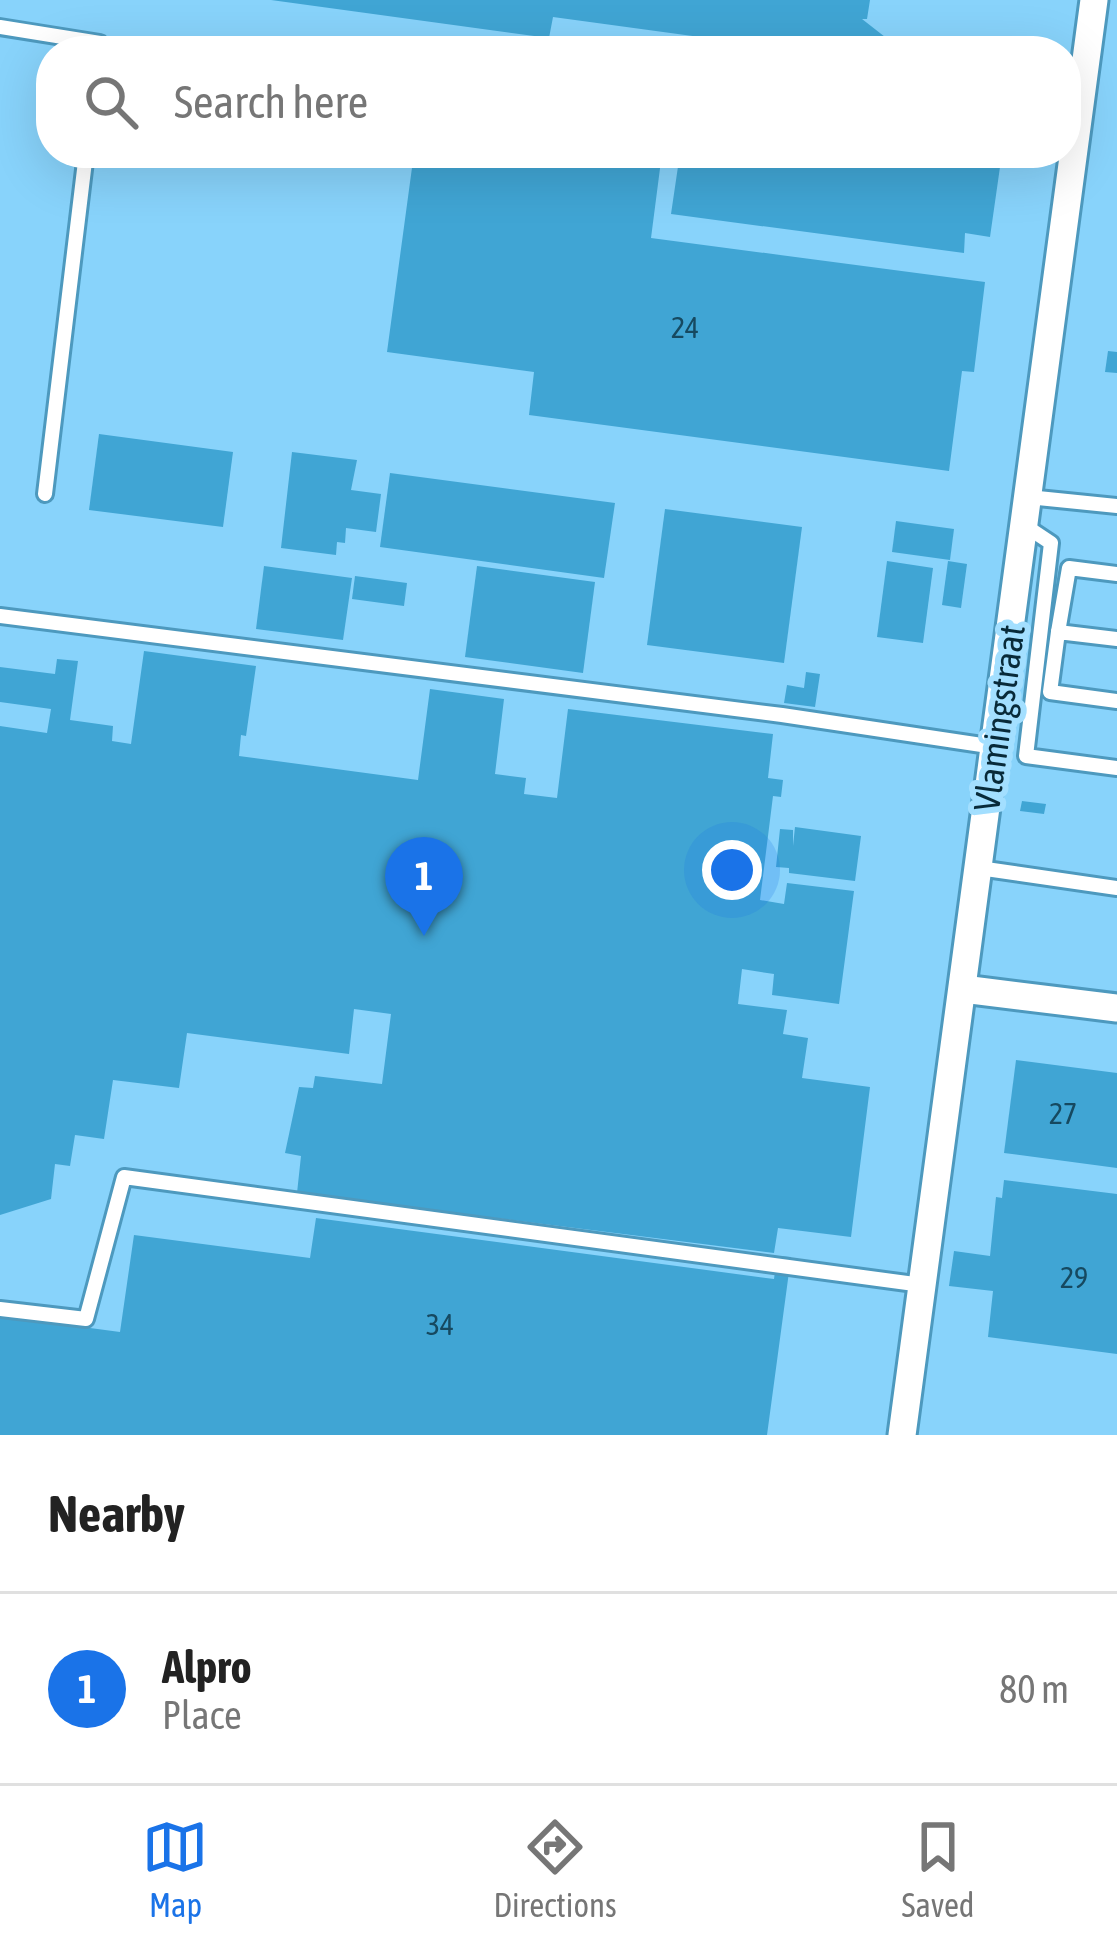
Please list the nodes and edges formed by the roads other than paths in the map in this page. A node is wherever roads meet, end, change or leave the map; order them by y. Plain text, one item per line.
1 (1094, 0) edge
2 (0, 27) edge
3 (56, 36) edge
4 (1081, 98) edge
5 (84, 168) edge
6 (1072, 168) edge
7 (45, 494) dead end
8 (1117, 506) edge
9 (1026, 511) junction
10 (1117, 574) edge
11 (0, 616) edge
12 (1058, 632) junction
13 (1117, 639) edge
14 (1117, 701) edge
15 (995, 747) junction
16 (1117, 768) edge
17 (979, 868) junction
18 (1117, 888) edge
19 (963, 988) junction
20 (1117, 1008) edge
21 (924, 1285) junction
22 (0, 1309) edge
23 (902, 1435) edge

1 - 4 street, Vlamingstraat
2 - 3 lane
5 - 7 lane
6 - 9 street, Vlamingstraat
8 - 9 lane
9 - 15 street, Vlamingstraat
9 - 16 lane
10 - 12 lane
11 - 15 lane
12 - 13 lane
12 - 14 lane
15 - 17 street, Vlamingstraat
17 - 18 lane
17 - 19 street, Vlamingstraat
19 - 20 street
19 - 21 street, Vlamingstraat
21 - 22 lane
21 - 23 street, Vlamingstraat

